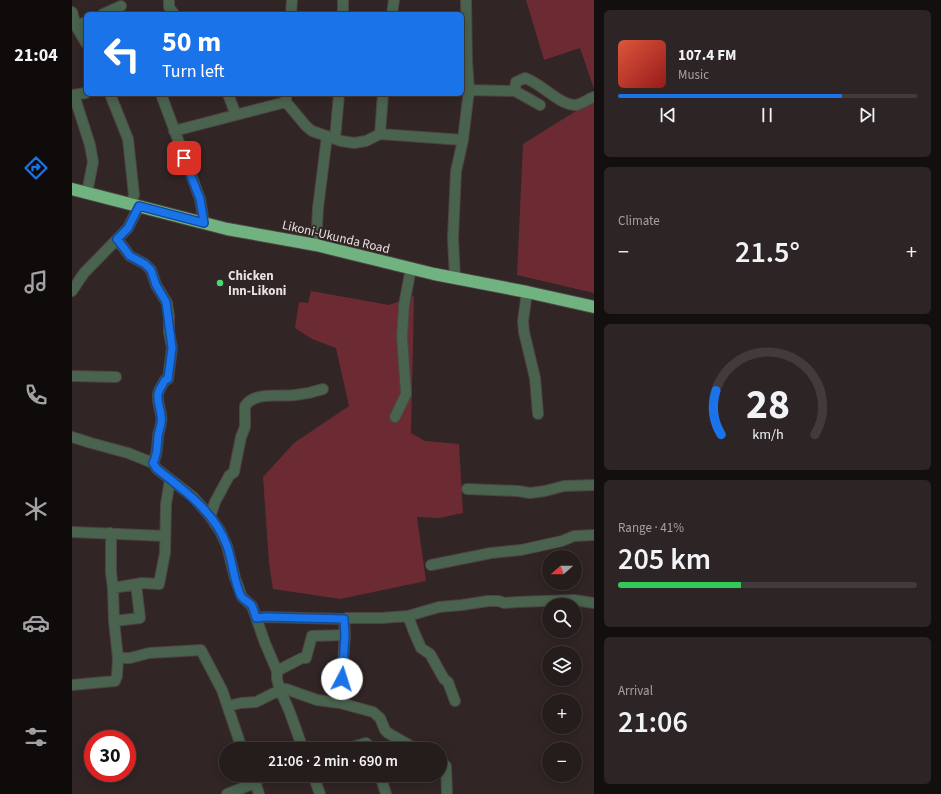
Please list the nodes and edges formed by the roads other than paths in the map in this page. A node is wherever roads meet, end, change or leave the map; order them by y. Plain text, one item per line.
1 (170, 0) edge
2 (292, 0) edge
3 (343, 0) edge
4 (394, 0) edge
5 (466, 0) edge
6 (122, 7) edge
7 (72, 12) edge
8 (108, 12) edge
9 (173, 12) edge
10 (291, 12) edge
11 (343, 12) edge
12 (392, 12) edge
13 (84, 23) edge
14 (76, 26) junction
15 (84, 40) edge
16 (469, 90) junction
17 (515, 91) junction
18 (84, 93) edge
19 (73, 95) edge
20 (111, 96) edge
21 (162, 96) edge
22 (229, 96) edge
23 (339, 96) edge
24 (383, 96) edge
25 (594, 97) edge
26 (286, 98) edge
27 (540, 104) dead end
28 (236, 116) junction
29 (174, 131) junction
30 (380, 134) junction
31 (331, 137) junction
32 (463, 140) junction
33 (72, 189) edge
34 (87, 193) junction
35 (135, 206) junction
36 (204, 223) junction
37 (117, 239) junction
38 (316, 245) junction
39 (411, 268) junction
40 (455, 278) junction
41 (72, 291) edge
42 (527, 292) junction
43 (594, 307) edge
44 (72, 376) edge
45 (116, 377) dead end
46 (323, 388) dead end
47 (538, 414) dead end
48 (395, 417) dead end
49 (72, 437) edge
50 (153, 463) junction
51 (170, 480) junction
52 (594, 485) edge
53 (467, 489) dead end
54 (209, 515) junction
55 (72, 532) edge
56 (110, 533) junction
57 (594, 535) edge
58 (165, 536) junction
59 (431, 565) dead end
60 (136, 584) junction
61 (113, 588) junction
62 (594, 603) edge
63 (408, 616) junction
64 (256, 618) junction
65 (344, 619) junction
66 (114, 621) junction
67 (345, 635) junction
68 (118, 658) junction
69 (277, 671) junction
70 (72, 685) edge
71 (280, 690) junction
72 (455, 701) dead end
73 (340, 703) junction
74 (228, 706) junction
75 (240, 742) edge
76 (300, 742) edge
77 (404, 742) edge
78 (250, 782) edge
79 (255, 782) edge
80 (316, 782) edge
81 (382, 782) edge
82 (447, 782) edge
83 (227, 794) edge
84 (259, 794) edge
85 (320, 794) edge
86 (386, 794) edge
87 (447, 794) edge

1 - 9 street
2 - 10 street
3 - 11 street
4 - 12 street
5 - 16 street
6 - 8 street
7 - 14 street
13 - 14 street
14 - 15 street
16 - 17 street
16 - 32 street
17 - 25 street
17 - 27 street
18 - 19 street
19 - 34 street
20 - 35 street
21 - 29 street
22 - 28 street
23 - 31 street
24 - 30 street
26 - 28 street
26 - 31 street
28 - 29 street
29 - 36 street
30 - 31 street
30 - 32 street
31 - 38 street
32 - 40 street
33 - 34 highway, Likoni-Ukunda Road
34 - 35 highway, Likoni-Ukunda Road
35 - 36 highway, Likoni-Ukunda Road
35 - 37 street
36 - 38 highway, Likoni-Ukunda Road
37 - 41 street
37 - 50 street
38 - 39 highway, Likoni-Ukunda Road
39 - 40 highway, Likoni-Ukunda Road
39 - 48 street
40 - 42 highway, Likoni-Ukunda Road
42 - 43 highway, Likoni-Ukunda Road
42 - 47 street
44 - 45 street
46 - 54 street
49 - 50 street
50 - 51 street
51 - 54 street
51 - 58 street
52 - 53 street
54 - 64 street
55 - 56 street
56 - 58 street
56 - 61 street
57 - 59 street
58 - 60 street
60 - 61 street
60 - 66 street
61 - 66 street
62 - 63 street
63 - 65 street
63 - 72 street
64 - 65 street
64 - 69 street
65 - 67 street
66 - 68 street
67 - 69 street
67 - 73 street
68 - 70 street
68 - 74 street
69 - 71 street
71 - 73 street
71 - 74 street
71 - 76 street
73 - 77 street
74 - 75 street
78 - 83 street
79 - 84 street
80 - 85 street
81 - 86 street
82 - 87 street

